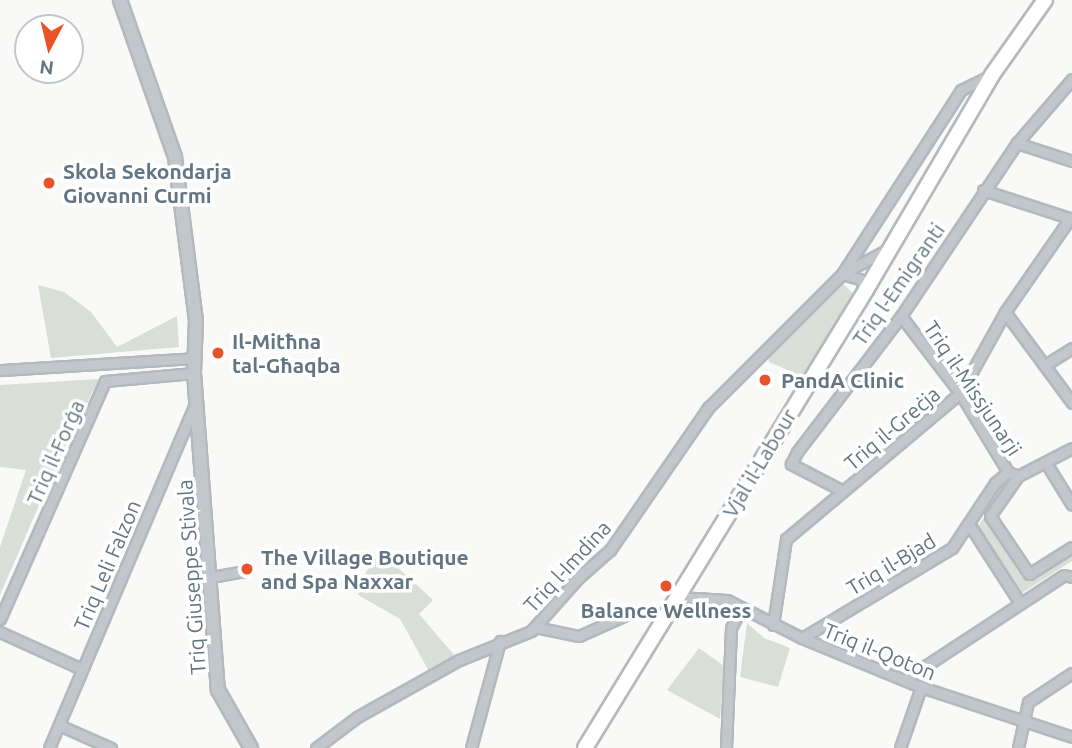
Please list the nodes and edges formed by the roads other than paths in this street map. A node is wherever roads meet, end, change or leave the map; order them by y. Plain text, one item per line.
1 (120, 0) edge
2 (1045, 0) edge
3 (992, 75) junction
4 (1072, 79) edge
5 (1017, 143) junction
6 (1072, 161) edge
7 (983, 190) junction
8 (1071, 218) edge
9 (887, 250) junction
10 (842, 274) junction
11 (866, 290) junction
12 (1005, 312) junction
13 (901, 316) junction
14 (1072, 348) edge
15 (194, 358) junction
16 (1045, 365) junction
17 (0, 370) edge
18 (194, 373) junction
19 (960, 393) junction
20 (199, 396) junction
21 (1072, 403) edge
22 (1072, 449) edge
23 (1046, 463) junction
24 (1008, 472) junction
25 (1018, 476) junction
26 (843, 491) junction
27 (1072, 505) edge
28 (969, 524) junction
29 (1072, 547) edge
30 (245, 571) dead end
31 (1068, 576) edge
32 (211, 577) junction
33 (678, 597) junction
34 (1020, 603) junction
35 (741, 608) junction
36 (628, 614) dead end
37 (0, 619) edge
38 (773, 625) junction
39 (535, 627) junction
40 (0, 632) edge
41 (802, 638) junction
42 (500, 641) junction
43 (82, 669) junction
44 (1072, 673) edge
45 (904, 680) junction
46 (921, 687) junction
47 (1023, 722) junction
48 (59, 725) junction
49 (1072, 737) edge
50 (49, 748) edge
51 (111, 748) edge
52 (251, 748) edge
53 (316, 748) edge
54 (471, 748) edge
55 (585, 748) edge
56 (726, 748) edge
57 (900, 748) edge
58 (1018, 748) edge

1 - 15 street, Triq Giuseppe Stivala
2 - 3 main road, Vjal il-Labour
3 - 9 main road, Vjal il-Labour
3 - 10 street, Triq l-Imdina
4 - 5 street, Triq l-Emigranti
5 - 6 street
5 - 7 street, Triq l-Emigranti
7 - 8 street
7 - 13 street, Triq l-Emigranti
8 - 12 street, Triq il-Greċja
9 - 10 street, Triq l-Imdina
9 - 11 main road, Vjal il-Labour
10 - 11 street
10 - 39 street, Triq l-Imdina
11 - 33 main road, Vjal il-Labour
12 - 16 street
12 - 19 street, Triq il-Greċja
13 - 19 street, Triq il-Missjunarji
13 - 26 street, Triq l-Emigranti
14 - 16 street
15 - 17 street
15 - 18 street, Triq Giuseppe Stivala
16 - 21 street
18 - 20 street, Triq Giuseppe Stivala
18 - 37 street, Triq il-Forġa
19 - 24 street, Triq il-Missjunarji
19 - 26 street, Triq il-Greċja
20 - 32 street, Triq Giuseppe Stivala
20 - 43 street, Triq Leli Falzon
22 - 23 street
23 - 25 street
23 - 27 street
24 - 25 street, Triq il-Missjunarji
24 - 28 street, Triq il-Bjad
25 - 29 street
26 - 38 street, Triq il-Greċja
28 - 34 street
28 - 41 street, Triq il-Bjad
30 - 32 street
31 - 34 street
32 - 52 street, Triq Giuseppe Stivala
33 - 35 street, Triq il-Qoton
33 - 55 main road, Vjal il-Labour
34 - 45 street
35 - 38 street, Triq il-Qoton
35 - 56 street
36 - 39 street
38 - 41 street, Triq il-Qoton
39 - 42 street, Triq l-Imdina
40 - 43 street
41 - 45 street, Triq il-Qoton
42 - 53 street, Triq l-Imdina
42 - 54 street
43 - 48 street, Triq Leli Falzon
44 - 47 street
45 - 46 street, Triq il-Qoton
46 - 47 street, Triq il-Qoton
46 - 57 street
47 - 49 street, Triq il-Qoton
47 - 58 street
48 - 50 street, Triq Leli Falzon
48 - 51 street

